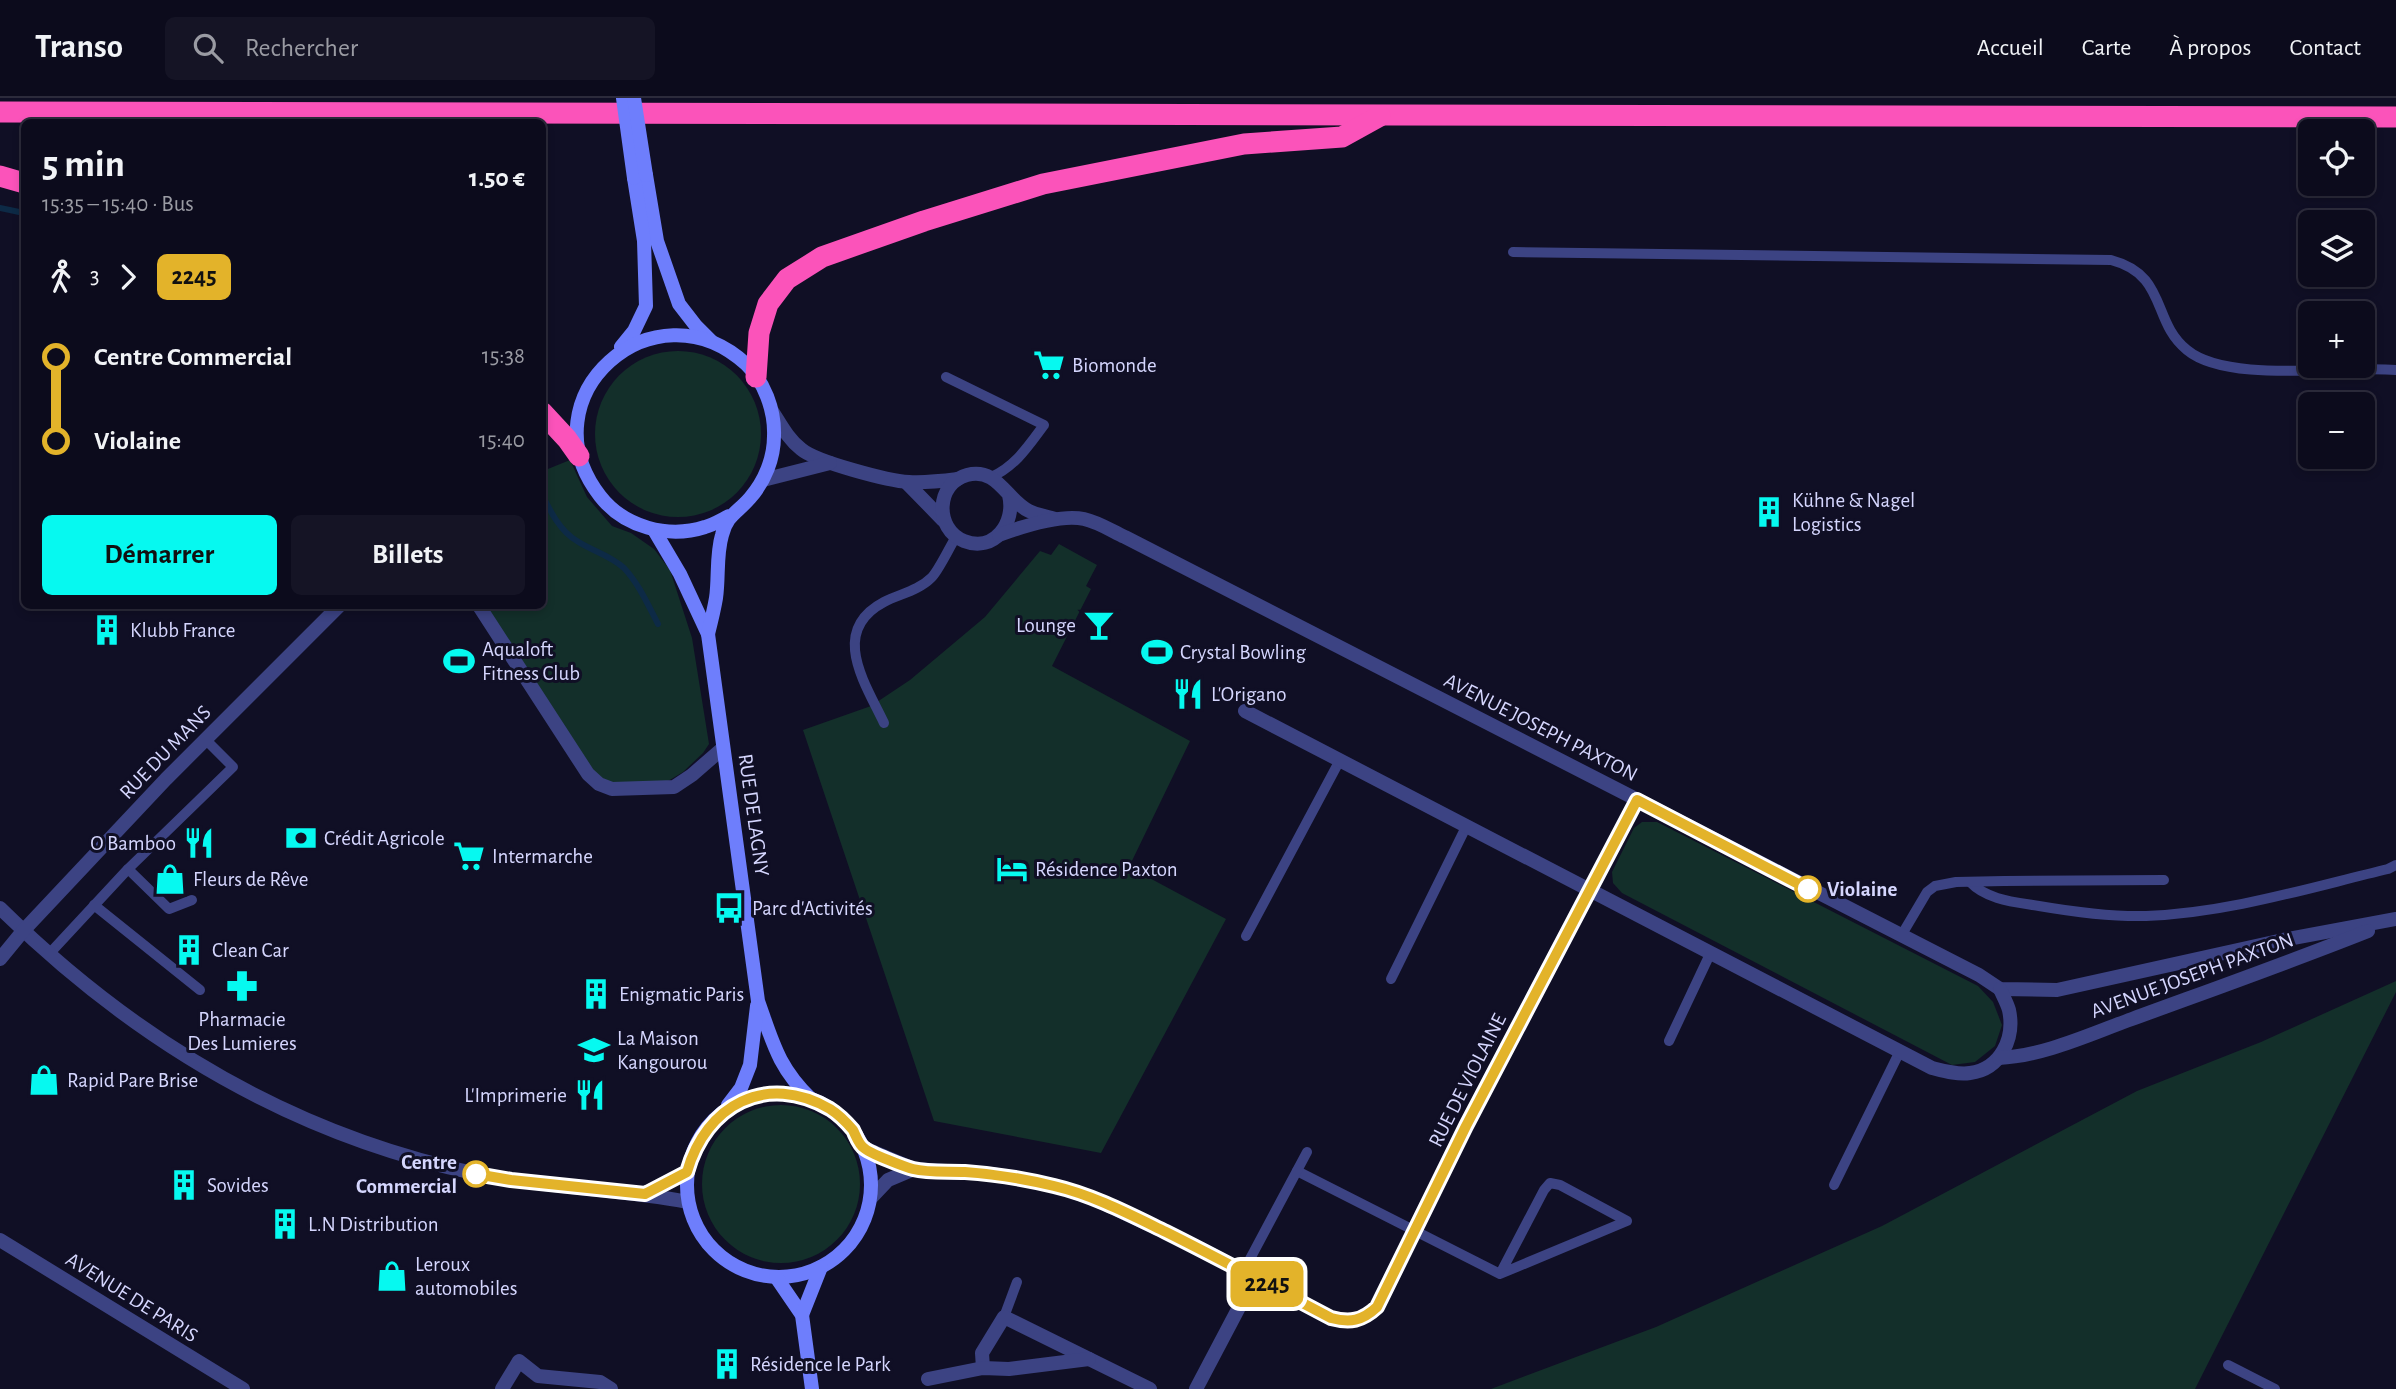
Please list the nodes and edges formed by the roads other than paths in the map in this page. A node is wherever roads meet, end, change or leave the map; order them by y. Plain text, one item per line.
1 (623, 98) edge
2 (634, 98) edge
3 (0, 112) edge
4 (1383, 115) junction
5 (2396, 117) edge
6 (0, 176) edge
7 (640, 177) junction
8 (21, 182) edge
9 (1513, 252) dead end
10 (712, 342) junction
11 (612, 357) junction
12 (2396, 370) edge
13 (756, 377) junction
14 (946, 377) dead end
15 (772, 411) junction
16 (546, 417) edge
17 (579, 456) junction
18 (830, 464) junction
19 (991, 477) junction
20 (958, 479) junction
21 (763, 480) junction
22 (906, 482) junction
23 (1009, 495) junction
24 (729, 516) junction
25 (943, 520) junction
26 (1058, 520) junction
27 (654, 530) junction
28 (999, 535) junction
29 (956, 537) junction
30 (337, 609) edge
31 (481, 609) edge
32 (708, 634) junction
33 (1245, 711) dead end
34 (884, 723) dead end
35 (206, 740) junction
36 (723, 748) junction
37 (1340, 760) junction
38 (1637, 800) junction
39 (1467, 825) junction
40 (2396, 865) edge
41 (128, 869) junction
42 (2164, 880) dead end
43 (1970, 882) junction
44 (1591, 889) junction
45 (192, 900) dead end
46 (94, 905) junction
47 (0, 908) edge
48 (2396, 919) edge
49 (23, 931) junction
50 (1246, 936) dead end
51 (1901, 936) junction
52 (1711, 952) junction
53 (50, 953) junction
54 (0, 959) edge
55 (1391, 979) dead end
56 (2000, 989) junction
57 (200, 990) dead end
58 (758, 1001) junction
59 (1669, 1041) dead end
60 (1900, 1051) junction
61 (1999, 1058) junction
62 (811, 1099) junction
63 (720, 1115) junction
64 (863, 1148) junction
65 (1307, 1152) dead end
66 (914, 1169) junction
67 (1297, 1171) junction
68 (687, 1172) junction
69 (1835, 1185) dead end
70 (645, 1194) junction
71 (871, 1198) junction
72 (688, 1202) junction
73 (1415, 1231) junction
74 (0, 1240) edge
75 (821, 1267) junction
76 (1249, 1274) junction
77 (1500, 1274) junction
78 (776, 1277) junction
79 (1017, 1282) dead end
80 (802, 1315) junction
81 (1004, 1317) junction
82 (1091, 1359) junction
83 (2228, 1365) dead end
84 (983, 1368) junction
85 (928, 1379) dead end
86 (243, 1389) edge
87 (502, 1389) edge
88 (611, 1389) edge
89 (812, 1389) edge
90 (1150, 1389) edge
91 (1196, 1389) edge
92 (2275, 1389) edge

1 - 7 main road, bridge
2 - 7 main road, bridge
3 - 4 highway
4 - 5 highway
4 - 13 highway
6 - 8 highway
7 - 10 main road
7 - 11 main road
9 - 12 lane
10 - 11 main road
10 - 13 main road
11 - 17 main road
13 - 15 main road
14 - 19 lane
15 - 18 street
15 - 21 main road
16 - 17 highway
17 - 27 main road
18 - 21 street
18 - 22 street
19 - 20 street
19 - 23 street
20 - 22 street
20 - 25 street
21 - 24 main road
22 - 25 street
23 - 26 street, AVENUE JOSEPH PAXTON
23 - 28 street
24 - 27 main road
24 - 32 main road, RUE DE LAGNY
25 - 29 street
26 - 28 street, AVENUE JOSEPH PAXTON
26 - 38 street, AVENUE JOSEPH PAXTON
27 - 32 main road, RUE DE LAGNY
28 - 29 street
29 - 34 lane
30 - 35 street, RUE DU MANS
31 - 36 street
32 - 36 main road, RUE DE LAGNY
33 - 37 street, AVENUE JOSEPH PAXTON
35 - 41 lane
35 - 49 street, RUE DU MANS
36 - 58 main road, RUE DE LAGNY
37 - 39 street, AVENUE JOSEPH PAXTON
37 - 50 lane
38 - 44 street, RUE DE VIOLAINE
38 - 51 street, AVENUE JOSEPH PAXTON
39 - 44 street, AVENUE JOSEPH PAXTON
39 - 55 lane
40 - 43 lane
41 - 45 lane
41 - 46 lane
42 - 43 lane
43 - 51 lane
44 - 52 street, AVENUE JOSEPH PAXTON
44 - 73 street, RUE DE VIOLAINE
46 - 53 lane
46 - 57 lane
47 - 49 street
48 - 56 street, AVENUE JOSEPH PAXTON
48 - 61 street, AVENUE JOSEPH PAXTON
49 - 53 street
49 - 54 street, RUE DU MANS
51 - 56 street, AVENUE JOSEPH PAXTON
52 - 59 lane
52 - 60 street, AVENUE JOSEPH PAXTON
53 - 70 street
56 - 61 street
58 - 62 main road, RUE DE LAGNY
58 - 63 main road, RUE DE LAGNY
60 - 61 street, AVENUE JOSEPH PAXTON
60 - 69 lane
62 - 63 main road
62 - 64 main road
63 - 68 main road
64 - 66 street
64 - 71 main road
65 - 67 lane
66 - 71 street
66 - 76 street
67 - 73 lane
67 - 76 lane
68 - 70 street
68 - 72 main road
70 - 72 street
71 - 75 main road
72 - 78 main road
73 - 76 street, RUE DE VIOLAINE
73 - 77 lane
74 - 86 street, AVENUE DE PARIS
75 - 78 main road
75 - 80 main road
76 - 91 street
77 - 77 lane
78 - 80 main road
79 - 81 lane
80 - 89 main road
81 - 82 street
81 - 84 street
82 - 84 street
82 - 90 street
83 - 92 lane
84 - 85 street
87 - 88 street

